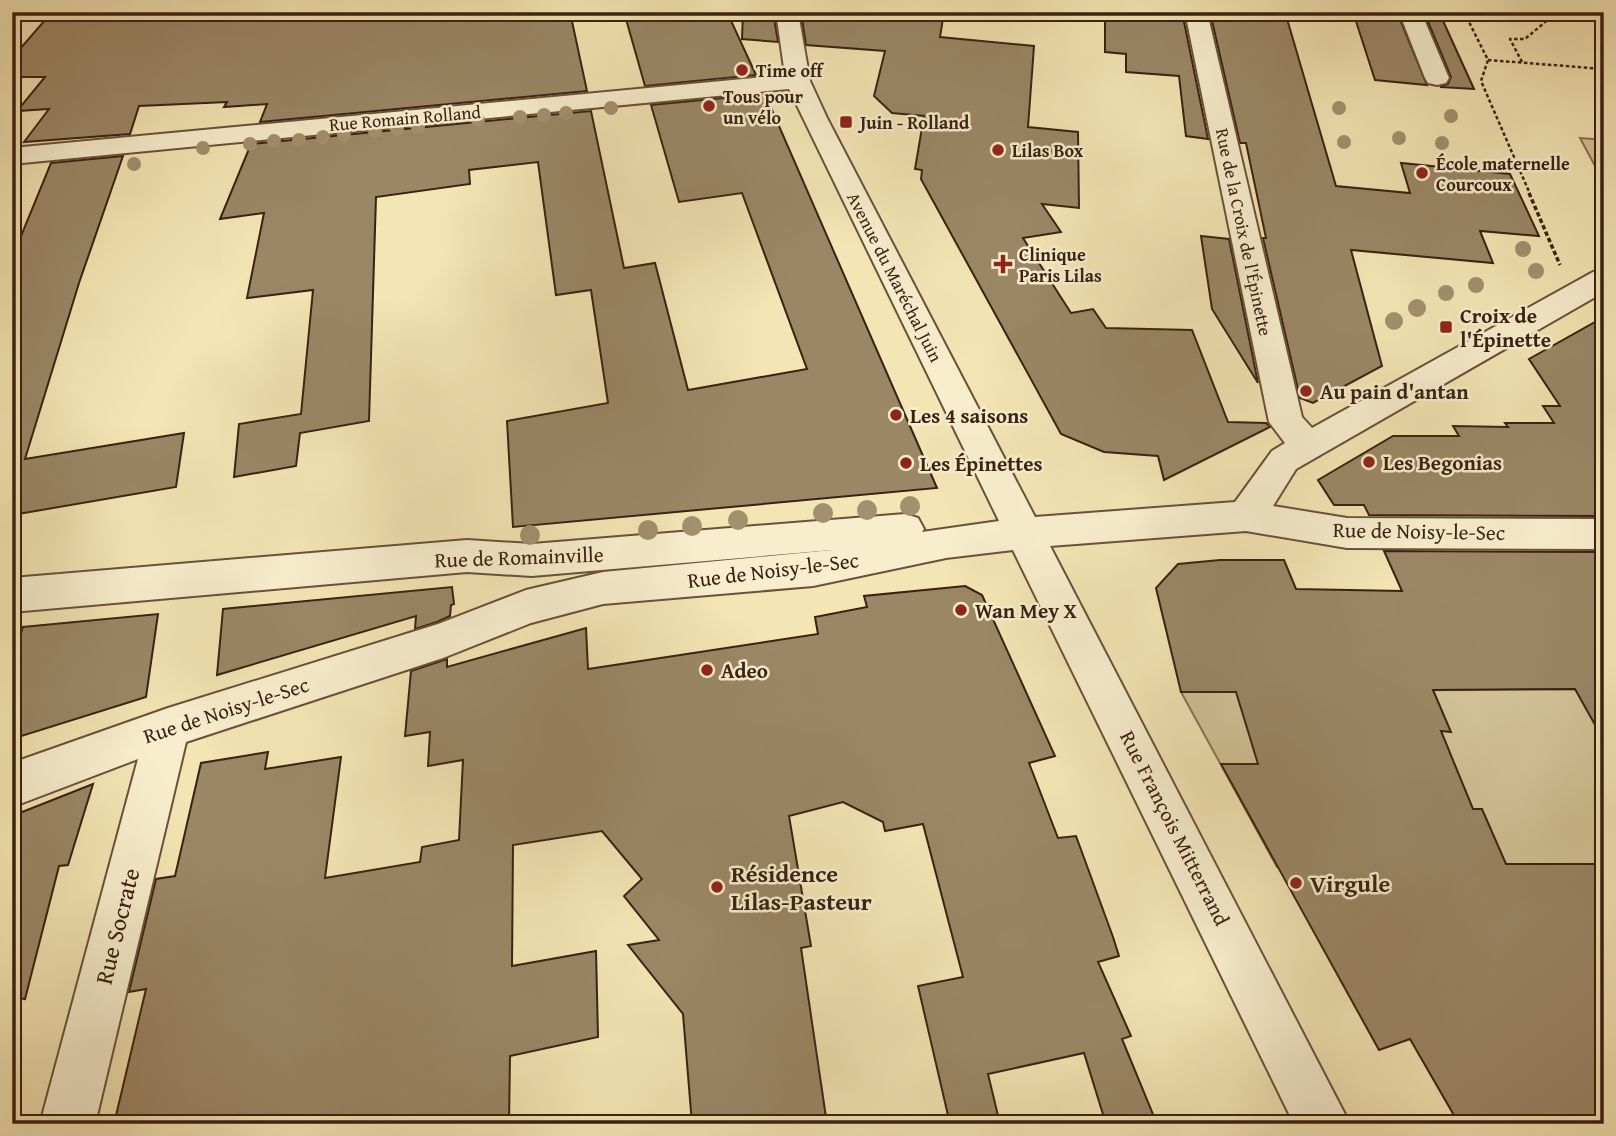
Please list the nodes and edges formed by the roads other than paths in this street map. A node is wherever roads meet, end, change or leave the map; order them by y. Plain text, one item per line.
1 (788, 12) edge
2 (1196, 12) edge
3 (1410, 12) edge
4 (1437, 78) dead end
5 (798, 81) junction
6 (12, 156) edge
7 (1604, 279) edge
8 (1307, 445) junction
9 (1246, 516) junction
10 (1026, 533) junction
11 (1604, 534) edge
12 (527, 560) junction
13 (12, 595) edge
14 (524, 608) junction
15 (168, 728) junction
16 (12, 785) edge
17 (66, 1124) edge
18 (1324, 1124) edge

1 - 5 street, Avenue du Maréchal Juin
2 - 8 street, Rue de la Croix de l'Épinette
3 - 4 street
5 - 6 street, Rue Romain Rolland
5 - 10 street, Avenue du Maréchal Juin
7 - 8 street
8 - 9 street
9 - 10 street, Rue de Noisy-le-Sec
9 - 11 street, Rue de Noisy-le-Sec
10 - 12 street, Rue de Romainville
10 - 14 street, Rue de Noisy-le-Sec
10 - 18 street, Rue François Mitterrand
12 - 13 street, Rue de Romainville
12 - 14 street
14 - 15 street, Rue de Noisy-le-Sec
15 - 16 street, Rue de Noisy-le-Sec
15 - 17 street, Rue Socrate

